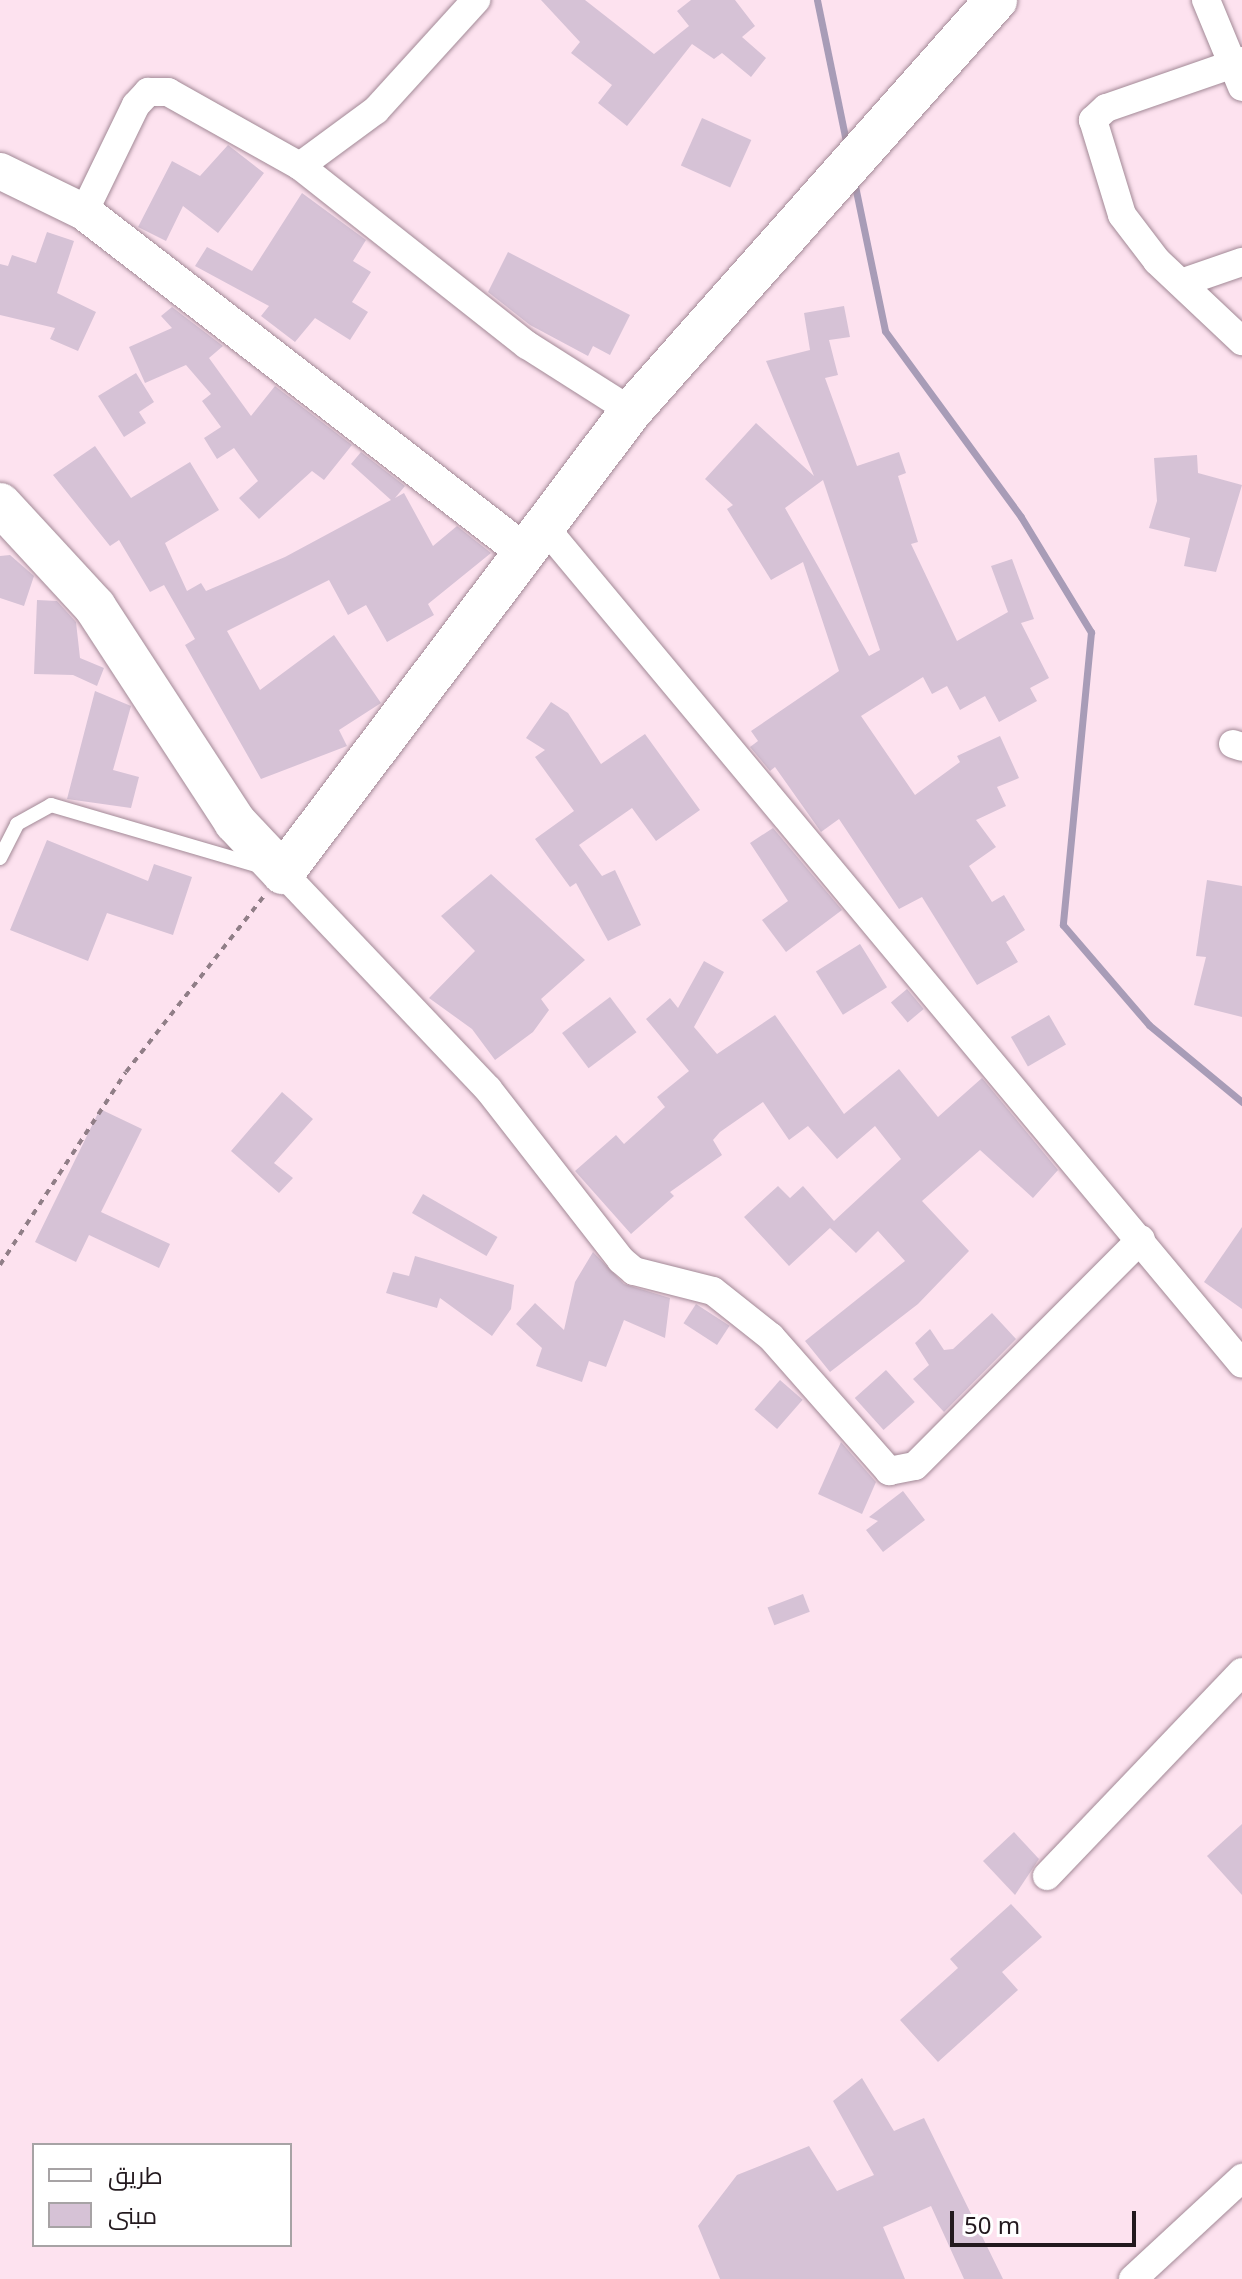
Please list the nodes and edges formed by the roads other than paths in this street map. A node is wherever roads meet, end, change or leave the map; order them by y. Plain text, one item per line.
1 (476, 0) edge
2 (996, 0) edge
3 (1206, 0) edge
4 (1238, 71) edge
5 (300, 166) junction
6 (0, 171) edge
7 (84, 212) junction
8 (1242, 262) edge
9 (1181, 283) junction
10 (1242, 341) edge
11 (631, 411) junction
12 (0, 504) edge
13 (532, 537) junction
14 (0, 858) edge
15 (283, 873) junction
16 (1141, 1239) junction
17 (1242, 1364) edge
18 (1242, 1672) edge
19 (1047, 1876) dead end
20 (1242, 2178) edge
21 (1133, 2279) edge

1 - 5 street
2 - 11 main road
3 - 4 street
4 - 9 street
5 - 7 street
5 - 11 street
6 - 7 street
7 - 13 street
8 - 9 street
9 - 10 street
11 - 13 main road
12 - 15 main road
13 - 15 main road
13 - 16 street
14 - 15 lane
15 - 16 street
16 - 17 street
18 - 19 street
20 - 21 street

